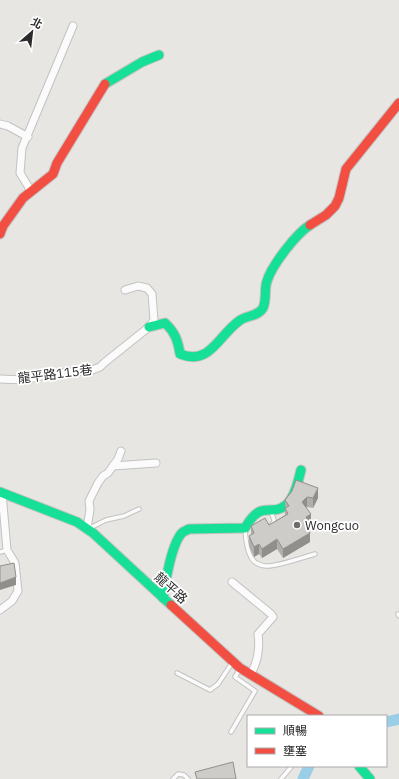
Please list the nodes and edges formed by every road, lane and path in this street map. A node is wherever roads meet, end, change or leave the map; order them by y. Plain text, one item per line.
1 (73, 26) dead end
2 (159, 55) dead end
3 (399, 104) edge
4 (0, 124) edge
5 (28, 137) junction
6 (32, 191) junction
7 (0, 234) edge
8 (125, 290) dead end
9 (149, 327) junction
10 (0, 379) edge
11 (121, 451) dead end
12 (156, 463) dead end
13 (113, 466) junction
14 (301, 470) dead end
15 (1, 492) edge
16 (138, 509) dead end
17 (270, 509) junction
18 (267, 525) edge
19 (249, 527) junction
20 (87, 529) junction
21 (3, 551) edge
22 (315, 554) dead end
23 (232, 582) dead end
24 (163, 598) junction
25 (0, 610) edge
26 (232, 662) junction
27 (240, 668) junction
28 (177, 673) dead end
29 (251, 674) junction
30 (316, 715) edge
31 (231, 732) dead end
32 (291, 767) edge
33 (359, 767) edge
34 (172, 779) edge
35 (188, 779) edge
36 (281, 779) edge
37 (370, 779) edge

1 - 5 street
2 - 6 street
3 - 9 street
4 - 5 street
5 - 6 street
6 - 7 street
8 - 9 street
9 - 10 street, 龍平路115巷
11 - 13 street
12 - 13 street
13 - 20 street
14 - 17 street
15 - 20 street, 龍平路
15 - 21 street
16 - 20 lane
17 - 18 lane
17 - 19 street
19 - 22 lane
19 - 24 street
20 - 24 street, 龍平路
21 - 25 street
23 - 29 street
24 - 26 street, 龍平路
26 - 27 street, 龍平路
26 - 28 lane
27 - 29 street, 龍平路
27 - 31 lane
29 - 30 street, 龍平路
32 - 36 lane
33 - 37 street
34 - 35 lane

